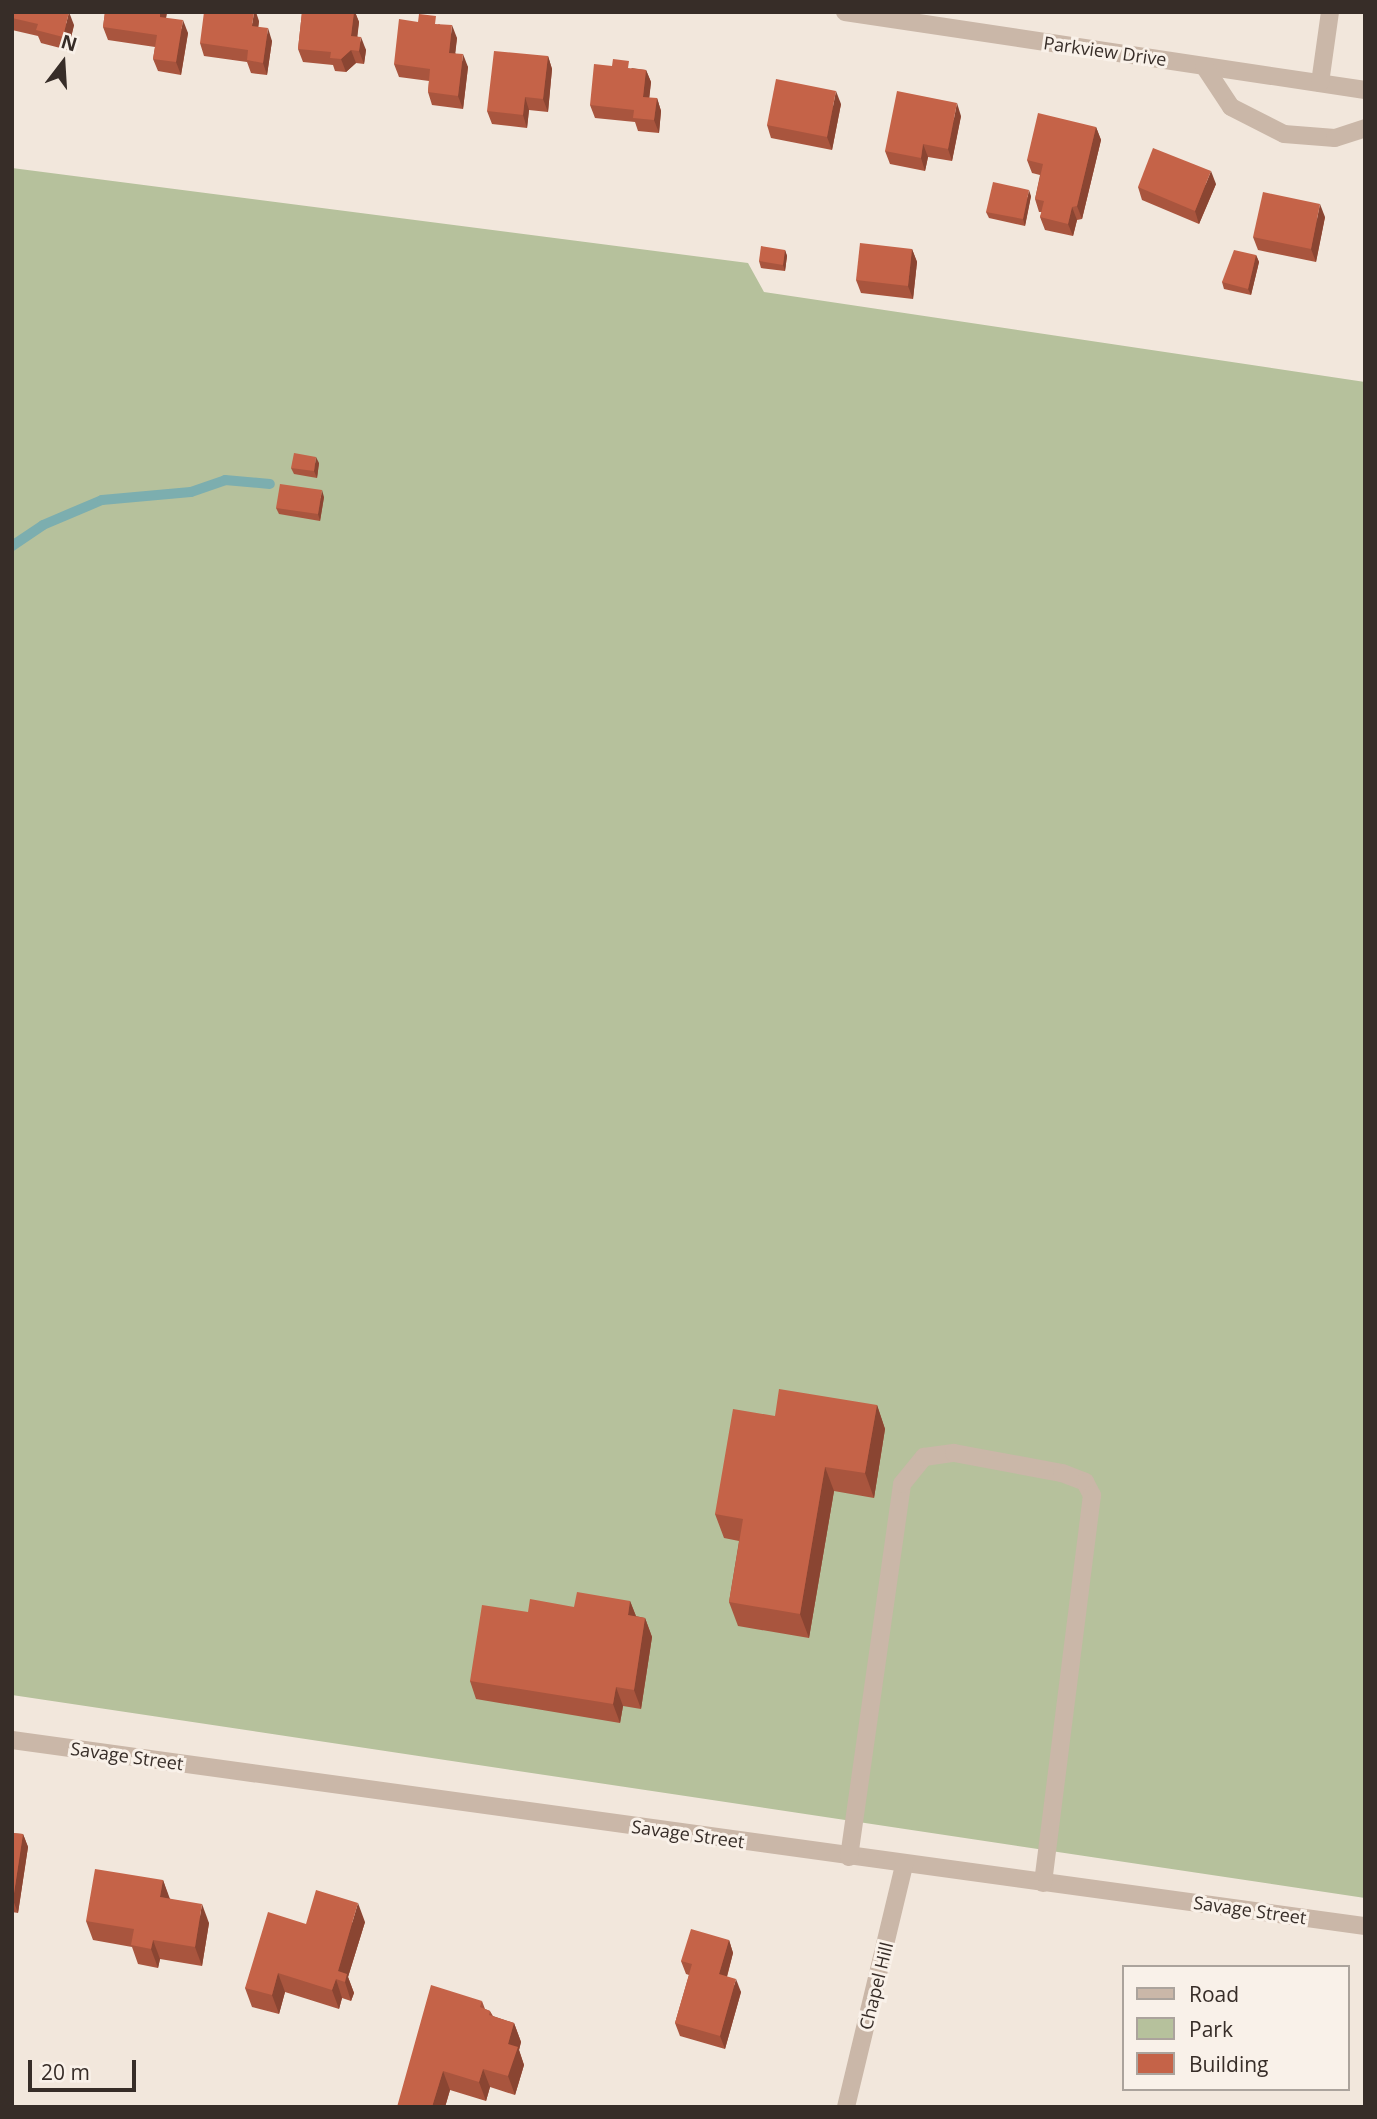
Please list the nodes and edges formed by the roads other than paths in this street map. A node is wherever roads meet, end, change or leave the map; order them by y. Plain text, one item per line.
1 (845, 12) edge
2 (1330, 12) edge
3 (1204, 66) junction
4 (1320, 83) junction
5 (1365, 90) edge
6 (1365, 128) edge
7 (12, 1740) edge
8 (849, 1857) junction
9 (904, 1865) junction
10 (1043, 1883) junction
11 (1365, 1926) edge
12 (846, 2107) edge

1 - 3 street, Parkview Drive
2 - 4 street
3 - 4 street, Parkview Drive
3 - 6 street
4 - 5 street, Parkview Drive
7 - 8 street, Savage Street
8 - 9 street, Savage Street
8 - 10 street
9 - 10 street, Savage Street
9 - 12 street, Chapel Hill
10 - 11 street, Savage Street

